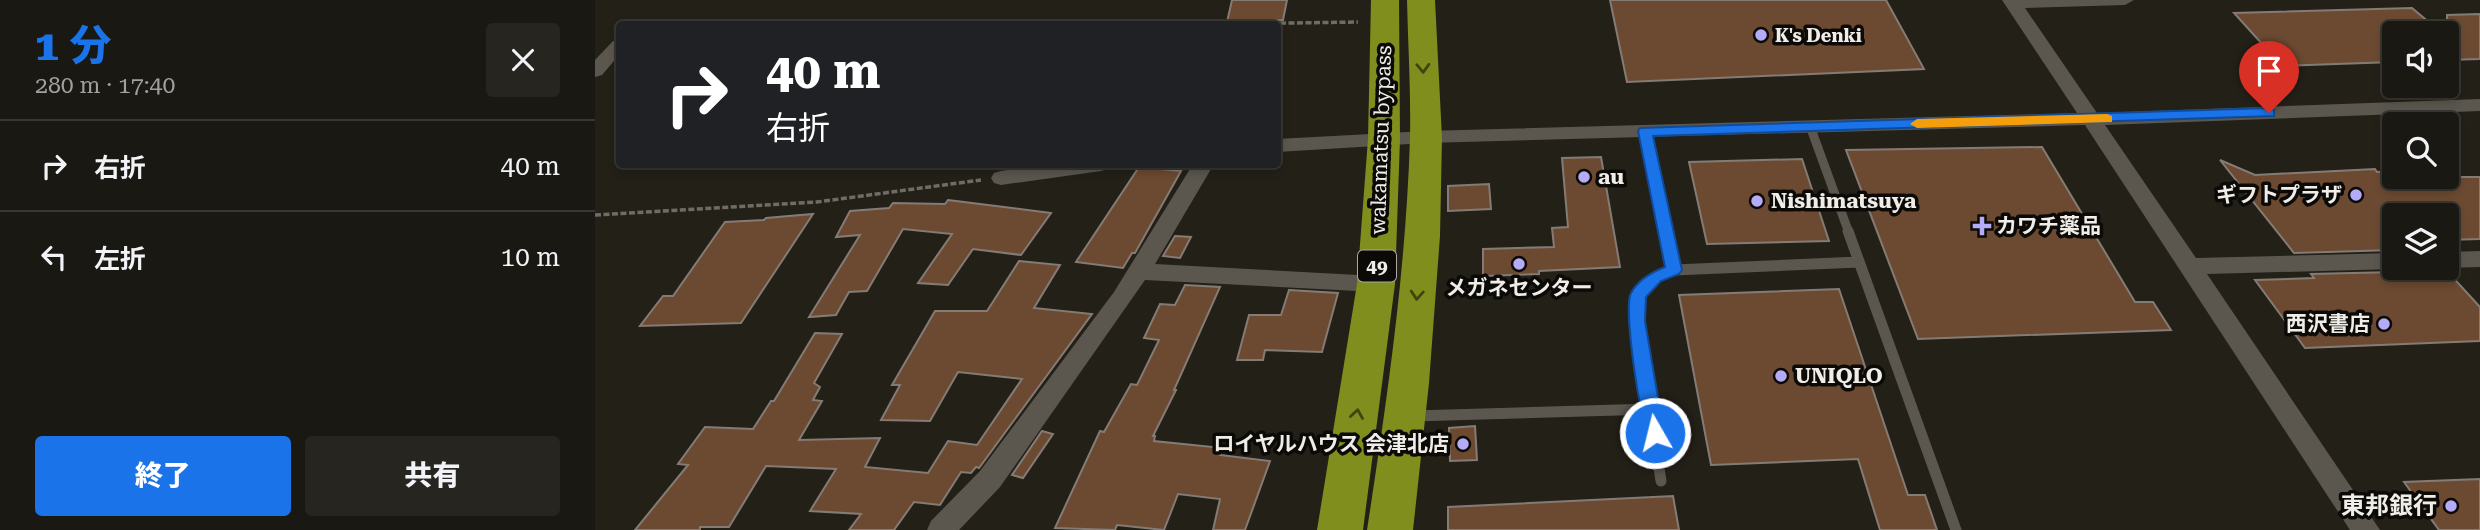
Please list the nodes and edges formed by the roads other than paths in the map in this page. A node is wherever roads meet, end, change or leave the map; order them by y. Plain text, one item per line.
1 (1421, 0) edge
2 (2125, 0) edge
3 (2012, 1) edge
4 (1385, 11) edge
5 (616, 48) edge
6 (595, 71) edge
7 (2480, 104) edge
8 (2093, 119) junction
9 (1810, 126) junction
10 (1645, 131) junction
11 (1426, 136) junction
12 (1384, 139) junction
13 (1281, 146) edge
14 (1070, 168) edge
15 (1202, 168) edge
16 (1001, 177) road end
17 (2480, 259) edge
18 (2459, 260) edge
19 (2382, 261) edge
20 (1859, 262) junction
21 (2191, 266) junction
22 (1674, 270) junction
23 (1139, 271) junction
24 (1376, 284) junction
25 (1652, 409) junction
26 (1406, 416) junction
27 (1661, 481) dead end
28 (941, 530) edge
29 (1340, 530) edge
30 (1390, 530) edge
31 (1956, 530) edge
32 (2367, 530) edge

1 -> 11 highway, wakamatsu bypass / 49
2 - 3 street
3 - 8 street
4 - 12 highway, wakamatsu bypass / 49
5 - 6 street
7 - 8 street
8 - 9 street
8 - 21 street
9 - 10 street
9 - 20 lane
10 - 11 street
10 - 22 lane
11 - 12 street
11 -> 26 highway, wakamatsu bypass / 49
12 - 13 street
12 - 24 highway, wakamatsu bypass / 49
14 - 16 street
15 - 23 street
17 - 18 street
19 - 21 street
20 - 22 lane
20 - 31 lane
21 - 32 street
22 - 25 lane
23 - 24 street
23 - 28 street
29 -> 24 highway, wakamatsu bypass / 49
25 - 26 lane
25 - 27 lane
26 - 30 highway, wakamatsu bypass / 49

